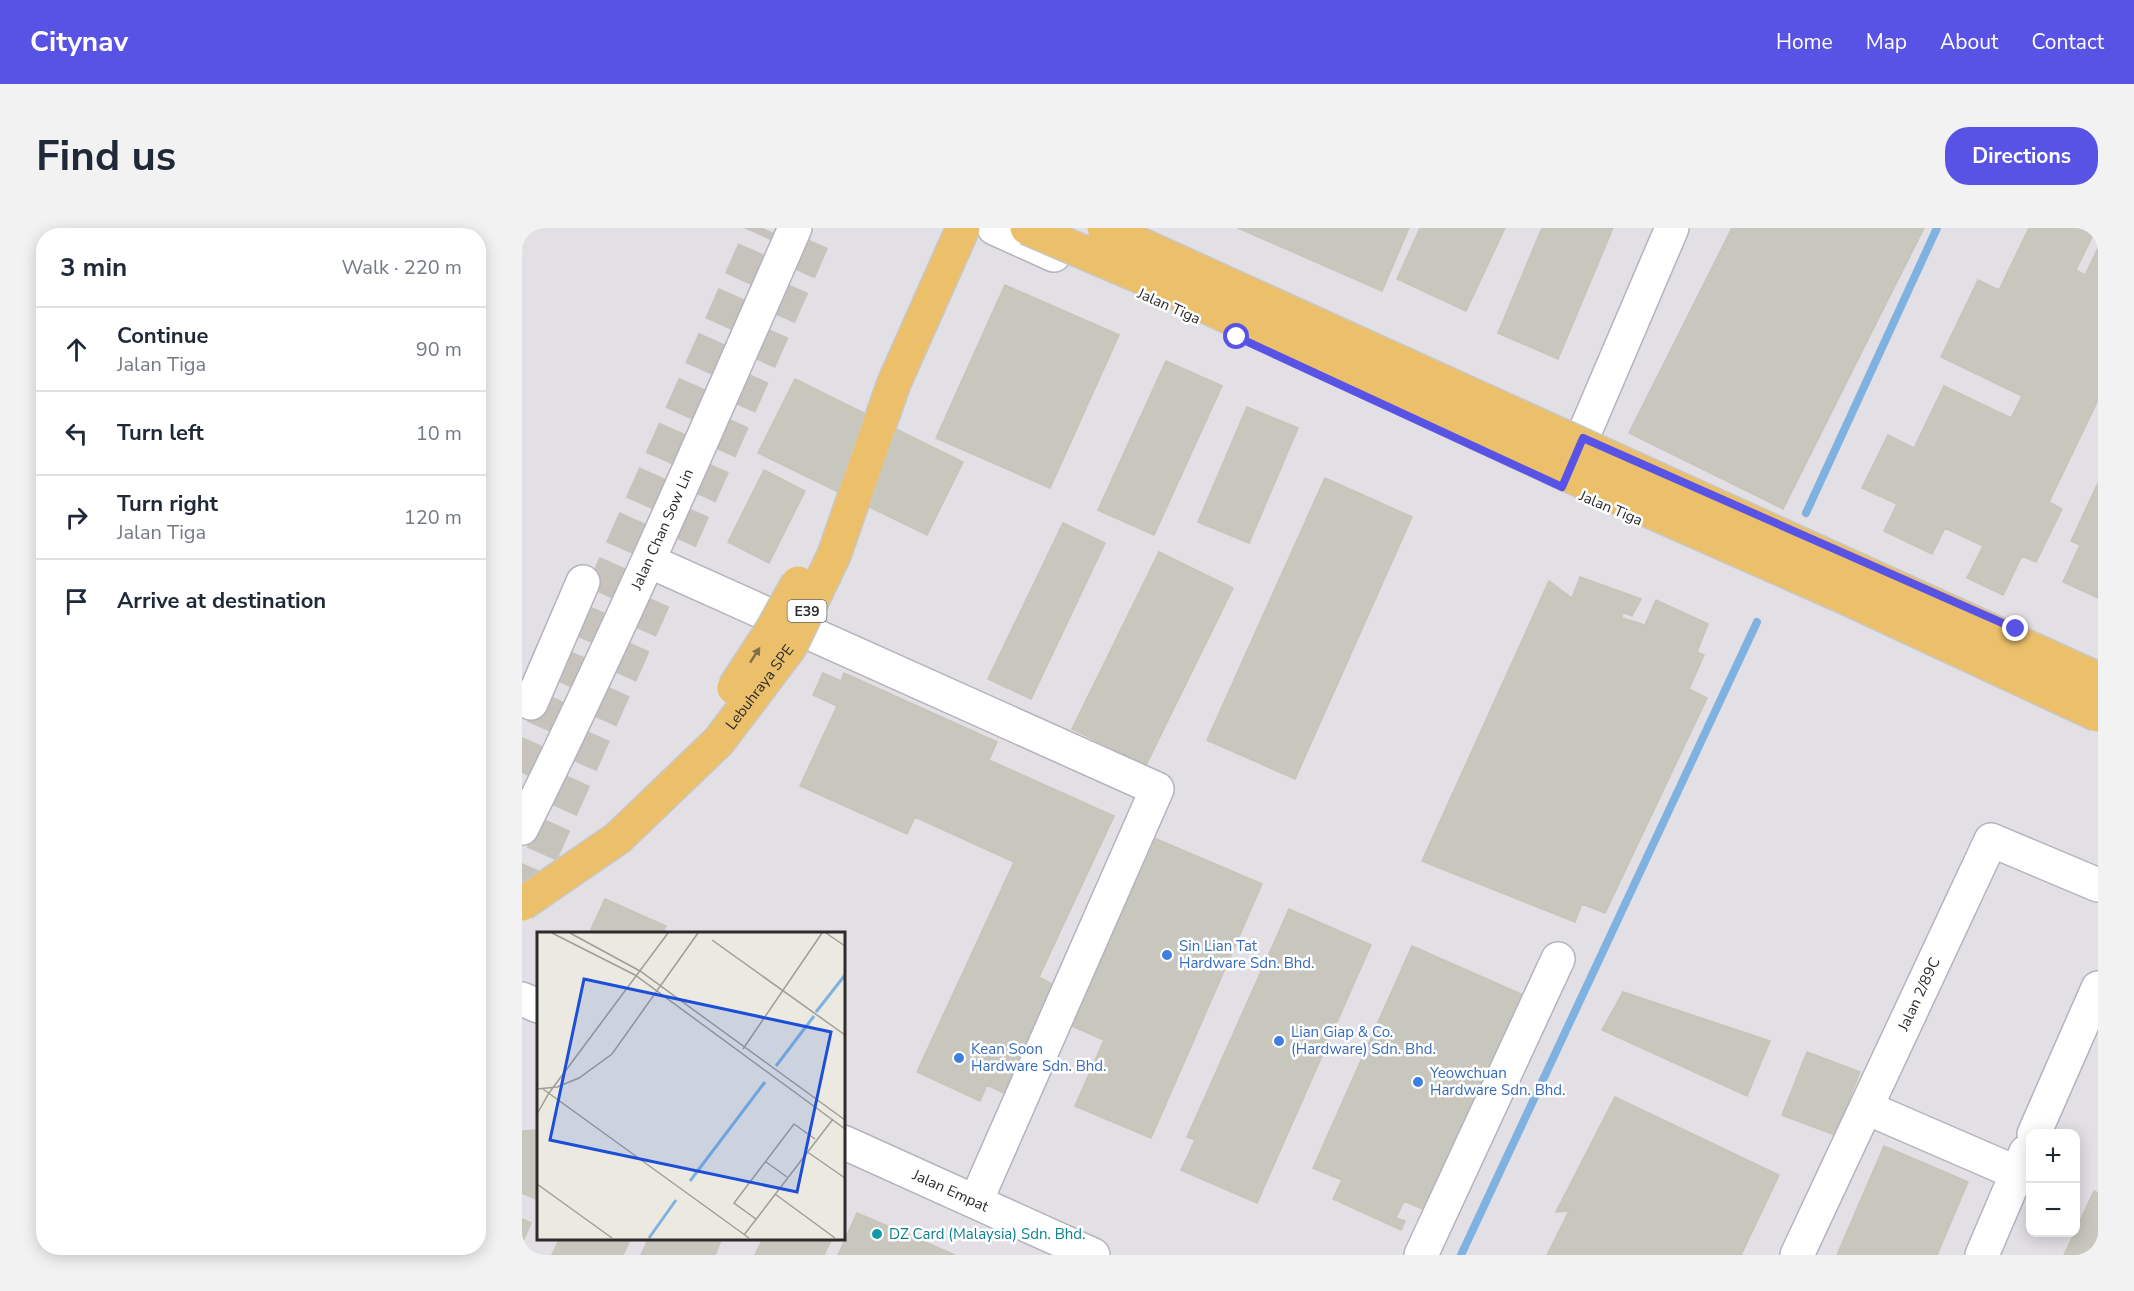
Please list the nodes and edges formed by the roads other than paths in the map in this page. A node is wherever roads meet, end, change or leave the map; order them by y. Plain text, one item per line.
1 (795, 228) edge
2 (942, 228) edge
3 (963, 228) edge
4 (994, 228) edge
5 (1028, 228) edge
6 (1104, 228) edge
7 (1121, 228) edge
8 (1672, 228) edge
9 (1583, 438) junction
10 (1562, 487) junction
11 (649, 561) junction
12 (583, 582) dead end
13 (2098, 666) edge
14 (2098, 679) edge
15 (527, 701) edge
16 (2098, 715) edge
17 (573, 725) junction
18 (2098, 726) edge
19 (522, 828) edge
20 (2098, 885) edge
21 (522, 886) edge
22 (522, 904) edge
23 (1558, 958) dead end
24 (2098, 989) edge
25 (522, 999) edge
26 (537, 1006) edge
27 (1867, 1108) junction
28 (2036, 1129) edge
29 (844, 1142) edge
30 (2026, 1153) edge
31 (2017, 1173) junction
32 (976, 1201) junction
33 (1093, 1255) edge
34 (1421, 1255) edge
35 (1797, 1255) edge
36 (1982, 1255) edge

1 - 11 street, Jalan Chan Sow Lin
21 -> 2 highway, Lebuhraya SPE / E39, bridge
3 - 22 highway, Lebuhraya SPE / E39, bridge
4 - 10 street, Jalan Tiga
5 - 16 highway, bridge
6 - 14 highway, bridge
7 - 9 street
8 - 9 street
9 - 10 street
9 - 13 street
10 - 18 street, Jalan Tiga
11 - 17 street, Jalan Chan Sow Lin
11 - 32 street
12 - 15 street
15 - 17 street
17 - 19 street, Jalan Chan Sow Lin
20 - 27 street, Jalan 2/89C
23 - 34 street
24 - 28 street
25 - 26 street
27 - 31 street
27 - 35 street, Jalan 2/89C
29 - 32 street, Jalan Empat
30 - 31 street
31 - 36 street
32 - 33 street, Jalan Empat

